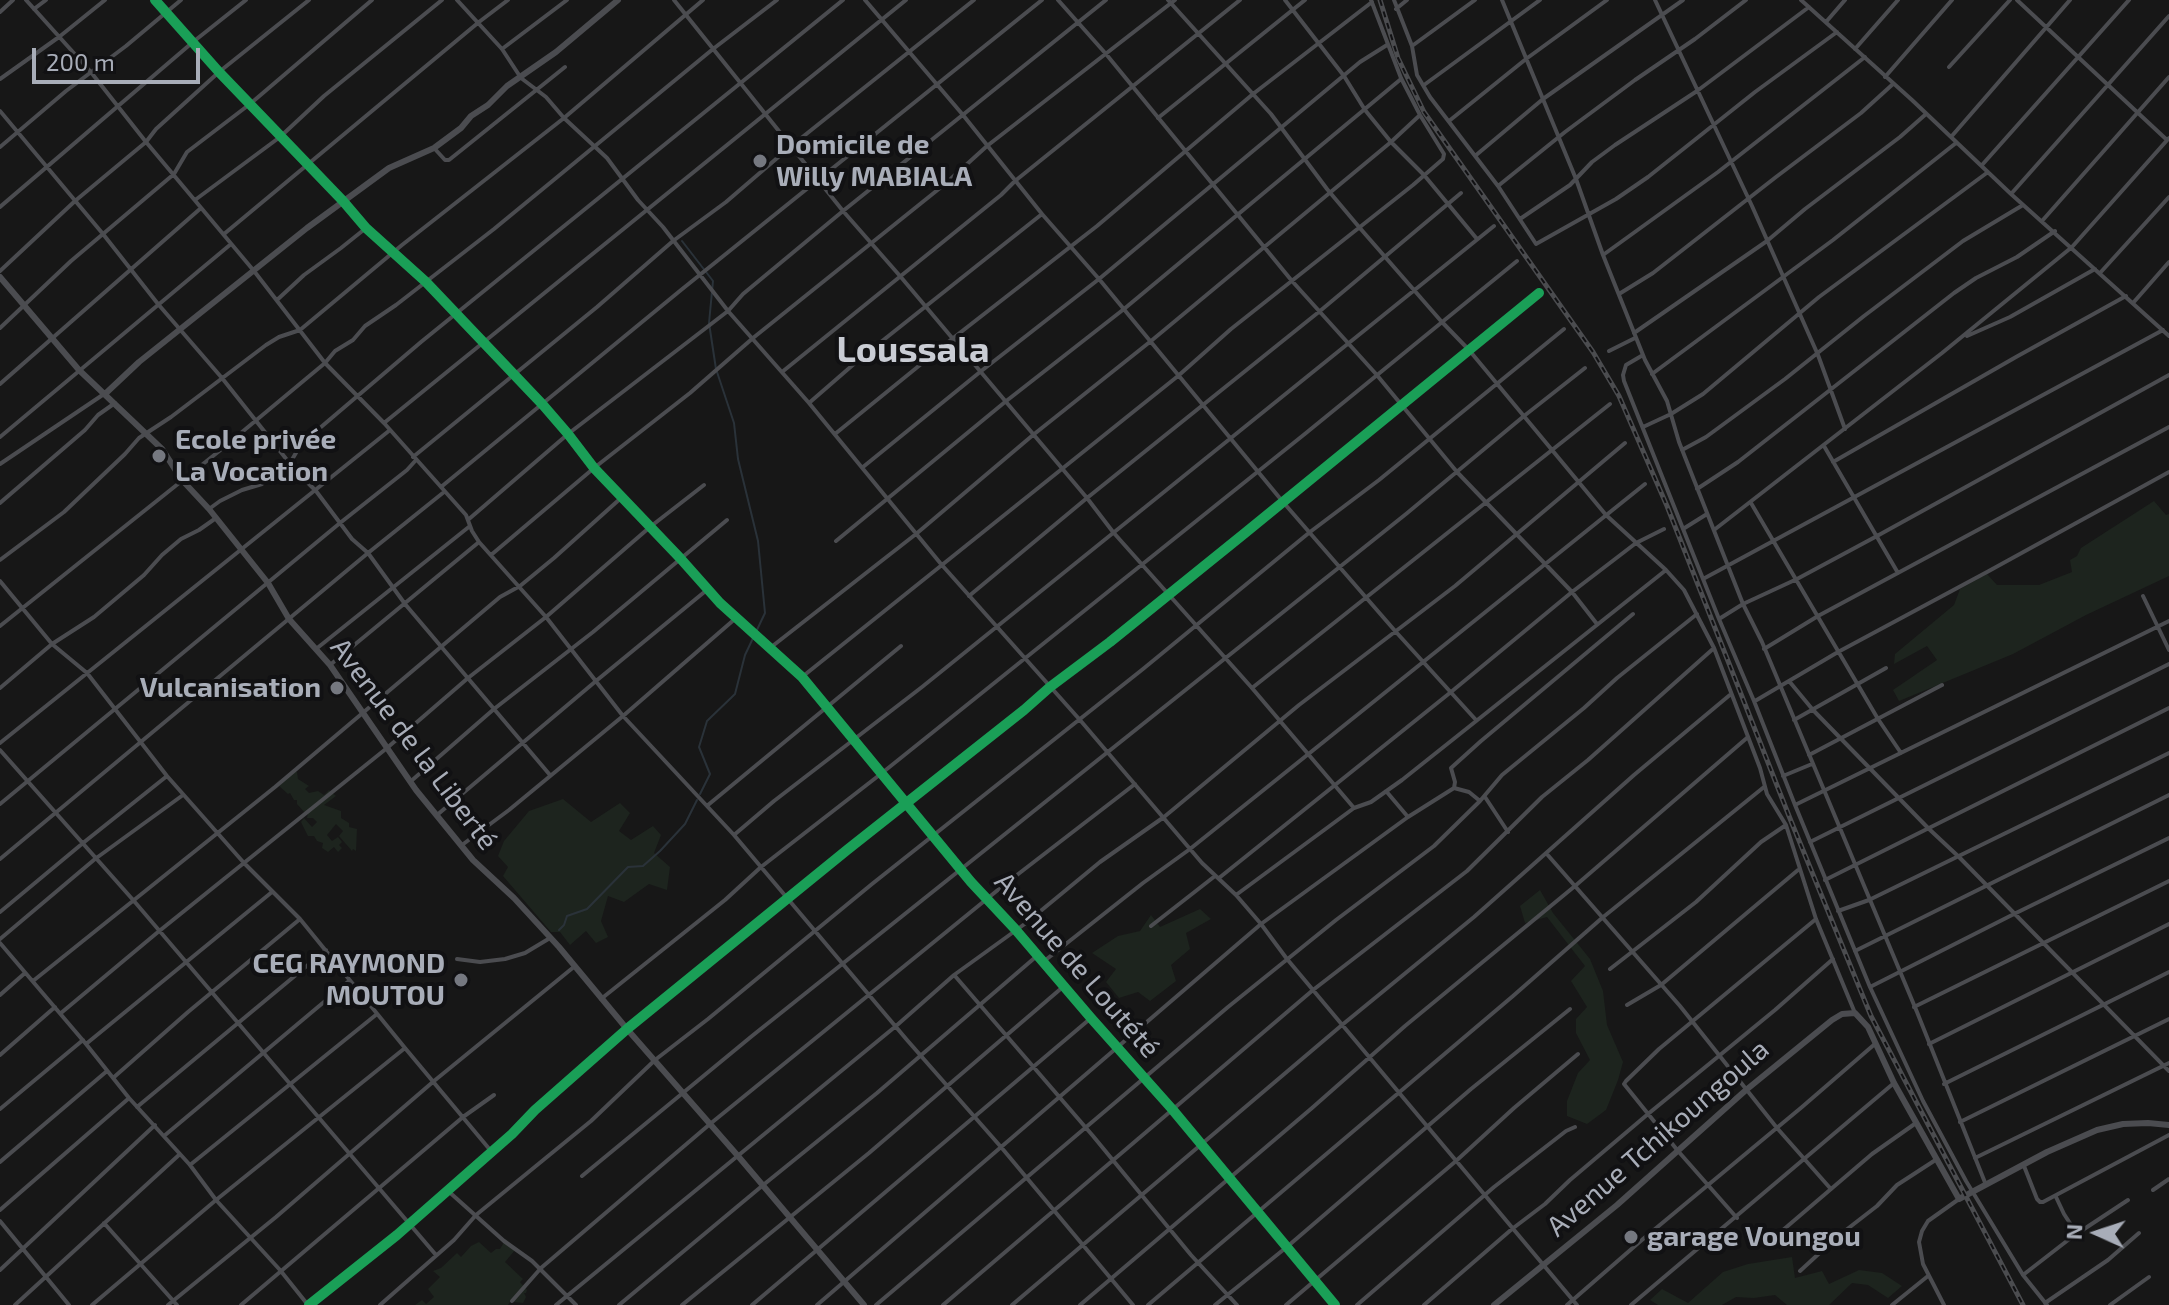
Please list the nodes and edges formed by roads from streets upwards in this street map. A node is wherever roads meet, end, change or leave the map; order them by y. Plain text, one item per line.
1 (13, 0) edge
2 (26, 0) edge
3 (46, 0) edge
4 (105, 0) edge
5 (155, 0) edge
6 (181, 0) edge
7 (246, 0) edge
8 (309, 0) edge
9 (372, 0) edge
10 (442, 0) edge
11 (457, 0) edge
12 (508, 0) edge
13 (567, 0) edge
14 (618, 0) edge
15 (674, 0) edge
16 (703, 0) edge
17 (777, 0) edge
18 (843, 0) edge
19 (865, 0) edge
20 (906, 0) edge
21 (974, 0) edge
22 (1042, 0) edge
23 (1058, 0) edge
24 (1106, 0) edge
25 (1240, 0) edge
26 (1285, 0) edge
27 (1305, 0) edge
28 (1394, 0) edge
29 (1407, 0) edge
30 (1475, 0) edge
31 (1502, 0) edge
32 (1540, 0) edge
33 (1607, 0) edge
34 (1655, 0) edge
35 (1683, 0) edge
36 (1746, 0) edge
37 (1801, 0) edge
38 (1845, 0) edge
39 (1898, 0) edge
40 (1952, 0) edge
41 (2010, 0) edge
42 (2017, 0) edge
43 (2070, 0) edge
44 (2129, 0) edge
45 (1172, 1) edge
46 (1372, 1) edge
47 (1809, 7) junction
48 (34, 9) junction
49 (1293, 9) junction
50 (1396, 9) junction
51 (167, 11) junction
52 (0, 12) edge
53 (685, 14) junction
54 (1661, 16) junction
55 (2169, 16) edge
56 (881, 20) junction
57 (479, 22) junction
58 (1077, 22) junction
59 (1512, 22) junction
60 (1826, 22) junction
61 (2045, 28) junction
62 (1837, 32) junction
63 (1200, 34) junction
64 (59, 37) junction
65 (193, 42) junction
66 (1320, 43) junction
67 (1387, 45) junction
68 (1412, 46) junction
69 (502, 49) junction
70 (713, 49) junction
71 (1855, 49) junction
72 (1678, 51) junction
73 (909, 52) junction
74 (1106, 54) junction
75 (1865, 57) junction
76 (2078, 58) junction
77 (1526, 59) junction
78 (1226, 63) junction
79 (565, 67) dead end
80 (1949, 67) dead end
81 (90, 71) junction
82 (219, 72) junction
83 (1344, 76) junction
84 (1885, 77) junction
85 (2169, 77) edge
86 (521, 78) junction
87 (1401, 78) junction
88 (0, 79) edge
89 (1893, 83) junction
90 (937, 84) junction
91 (2108, 84) junction
92 (741, 85) junction
93 (1424, 85) junction
94 (1132, 87) junction
95 (537, 91) junction
96 (1697, 91) junction
97 (1253, 94) junction
98 (1543, 99) junction
99 (250, 104) junction
100 (119, 106) junction
101 (1365, 110) junction
102 (0, 111) edge
103 (2138, 113) junction
104 (764, 114) junction
105 (1926, 114) junction
106 (963, 115) junction
107 (1420, 115) junction
108 (564, 118) junction
109 (1158, 118) junction
110 (1449, 121) junction
111 (1713, 125) junction
112 (1282, 128) junction
113 (16, 133) junction
114 (280, 137) junction
115 (1558, 137) junction
116 (1951, 137) junction
117 (2168, 140) edge
118 (146, 142) junction
119 (1391, 142) junction
120 (1957, 142) junction
121 (987, 146) junction
122 (0, 147) edge
123 (596, 147) junction
124 (790, 147) junction
125 (434, 148) junction
126 (1185, 151) junction
127 (1475, 156) junction
128 (1305, 159) junction
129 (1731, 162) junction
130 (307, 165) junction
131 (1982, 165) junction
132 (47, 167) junction
133 (1988, 172) junction
134 (174, 174) junction
135 (1424, 175) junction
136 (623, 177) junction
137 (1576, 179) junction
138 (818, 181) junction
139 (1015, 181) junction
140 (1213, 185) junction
141 (1498, 186) junction
142 (1330, 192) junction
143 (1461, 193) dead end
144 (2011, 194) junction
145 (2169, 197) edge
146 (195, 200) junction
147 (1749, 200) junction
148 (75, 201) junction
149 (343, 201) junction
150 (1448, 204) junction
151 (2023, 205) junction
152 (0, 207) edge
153 (201, 208) junction
154 (647, 211) junction
155 (843, 211) junction
156 (1042, 214) junction
157 (1588, 214) junction
158 (1238, 215) junction
159 (1520, 219) junction
160 (2042, 221) junction
161 (1494, 226) dead end
162 (1359, 227) junction
163 (366, 228) junction
164 (2055, 231) junction
165 (103, 234) junction
166 (224, 234) junction
167 (1477, 239) junction
168 (673, 241) junction
169 (1767, 241) junction
170 (232, 243) junction
171 (872, 243) junction
172 (1070, 247) junction
173 (1265, 247) junction
174 (2072, 247) junction
175 (394, 254) junction
176 (1603, 255) junction
177 (1385, 256) junction
178 (1517, 261) dead end
179 (2169, 262) edge
180 (131, 269) junction
181 (2095, 269) junction
182 (254, 271) junction
183 (2100, 273) junction
184 (0, 274) edge
185 (701, 274) junction
186 (900, 276) junction
187 (1783, 276) junction
188 (1099, 279) junction
189 (1292, 281) junction
190 (426, 282) junction
191 (1415, 291) junction
192 (1539, 293) dead end
193 (1619, 294) junction
194 (2126, 296) junction
195 (277, 300) junction
196 (2133, 303) junction
197 (158, 304) junction
198 (25, 306) junction
199 (926, 307) junction
200 (1124, 309) junction
201 (728, 311) junction
202 (1320, 311) junction
203 (1799, 312) junction
204 (457, 313) junction
205 (1441, 321) junction
206 (0, 328) edge
207 (180, 328) junction
208 (1564, 329) dead end
209 (300, 330) junction
210 (2163, 330) junction
211 (1635, 335) junction
212 (2169, 336) edge
213 (753, 338) junction
214 (52, 339) junction
215 (952, 339) junction
216 (1960, 339) junction
217 (483, 341) junction
218 (1151, 341) junction
219 (1348, 343) junction
220 (1469, 350) junction
221 (1609, 351) dead end
222 (1643, 355) junction
223 (1818, 355) junction
224 (325, 363) junction
225 (1585, 368) dead end
226 (79, 370) junction
227 (782, 372) junction
228 (980, 372) junction
229 (1376, 374) junction
230 (1652, 374) junction
231 (514, 375) junction
232 (2169, 375) edge
233 (1178, 376) junction
234 (222, 378) junction
235 (1497, 383) junction
236 (0, 384) edge
237 (1830, 389) junction
238 (105, 394) junction
239 (357, 397) junction
240 (1005, 402) junction
241 (115, 403) junction
242 (809, 403) junction
243 (1610, 404) dead end
244 (543, 405) junction
245 (1202, 405) junction
246 (1401, 405) junction
247 (1671, 414) junction
248 (1524, 416) junction
249 (257, 420) junction
250 (384, 423) junction
251 (1643, 427) junction
252 (2169, 427) edge
253 (1845, 429) junction
254 (390, 430) junction
255 (145, 434) junction
256 (568, 434) junction
257 (835, 434) junction
258 (1033, 435) junction
259 (0, 437) edge
260 (1229, 438) junction
261 (1429, 439) junction
262 (1625, 443) dead end
263 (1824, 446) junction
264 (1552, 449) junction
265 (1682, 450) junction
266 (415, 459) junction
267 (1833, 462) junction
268 (290, 463) junction
269 (0, 464) edge
270 (863, 467) junction
271 (594, 468) junction
272 (1061, 469) junction
273 (1258, 470) junction
274 (1457, 472) junction
275 (2169, 472) edge
276 (182, 480) junction
277 (1579, 481) junction
278 (1645, 484) dead end
279 (704, 485) dead end
280 (1697, 489) junction
281 (442, 490) junction
282 (316, 491) junction
283 (621, 498) junction
284 (888, 498) junction
285 (1087, 498) junction
286 (1853, 498) junction
287 (1283, 502) junction
288 (0, 503) edge
289 (1751, 503) junction
290 (1486, 504) junction
291 (209, 509) junction
292 (1707, 514) junction
293 (1606, 515) junction
294 (216, 518) junction
295 (469, 519) junction
296 (727, 520) dead end
297 (340, 523) junction
298 (470, 526) junction
299 (650, 527) junction
300 (1664, 529) dead end
301 (1683, 529) junction
302 (1714, 530) junction
303 (1113, 532) junction
304 (1310, 532) junction
305 (1517, 533) junction
306 (916, 534) junction
307 (1877, 536) junction
308 (1773, 540) junction
309 (836, 541) dead end
310 (479, 542) junction
311 (1636, 543) junction
312 (242, 549) junction
313 (368, 553) junction
314 (491, 555) junction
315 (680, 558) junction
316 (0, 560) edge
317 (941, 564) junction
318 (1142, 564) junction
319 (1546, 564) junction
320 (1728, 564) junction
321 (1339, 566) junction
322 (1666, 570) junction
323 (1898, 573) junction
324 (1703, 579) junction
325 (1797, 579) junction
326 (0, 581) edge
327 (268, 583) junction
328 (520, 586) junction
329 (392, 587) junction
330 (708, 589) junction
331 (1572, 592) junction
332 (1168, 595) junction
333 (969, 596) junction
334 (2143, 596) dead end
335 (1368, 598) junction
336 (405, 604) junction
337 (1743, 604) junction
338 (22, 608) junction
339 (1633, 614) dead end
340 (1698, 614) junction
341 (1818, 616) junction
342 (546, 617) junction
343 (736, 618) junction
344 (289, 619) junction
345 (1719, 619) junction
346 (2169, 621) edge
347 (1597, 624) junction
348 (997, 625) junction
349 (0, 626) edge
350 (2158, 626) junction
351 (1196, 627) junction
352 (1396, 632) junction
353 (52, 644) junction
354 (901, 646) dead end
355 (442, 647) junction
356 (770, 648) junction
357 (1714, 648) junction
358 (316, 649) junction
359 (1764, 649) junction
360 (570, 650) junction
361 (2169, 650) edge
362 (1838, 652) junction
363 (1025, 658) junction
364 (1224, 658) junction
365 (1424, 663) junction
366 (2169, 664) edge
367 (330, 665) junction
368 (1886, 668) dead end
369 (87, 673) junction
370 (802, 677) junction
371 (468, 678) junction
372 (596, 681) junction
373 (1789, 681) junction
374 (1858, 685) junction
375 (1942, 685) dead end
376 (1050, 687) junction
377 (1779, 687) junction
378 (0, 688) edge
379 (1252, 688) junction
380 (1451, 692) junction
381 (1731, 694) junction
382 (1754, 701) junction
383 (826, 707) junction
384 (116, 708) junction
385 (2169, 708) edge
386 (494, 709) junction
387 (1813, 710) junction
388 (364, 714) junction
389 (623, 716) junction
390 (1878, 719) junction
391 (1080, 720) junction
392 (1476, 720) junction
393 (1794, 720) junction
394 (1280, 723) junction
395 (1748, 737) junction
396 (854, 739) junction
397 (1842, 739) junction
398 (140, 741) junction
399 (0, 743) edge
400 (524, 743) junction
401 (387, 748) junction
402 (0, 750) edge
403 (1107, 752) junction
404 (1308, 753) junction
405 (1901, 753) junction
406 (2169, 753) edge
407 (1809, 755) junction
408 (1812, 764) junction
409 (1871, 769) junction
410 (882, 773) junction
411 (550, 775) junction
412 (167, 776) junction
413 (1783, 776) junction
414 (28, 781) junction
415 (410, 782) junction
416 (1135, 784) junction
417 (1334, 785) junction
418 (1764, 787) junction
419 (1454, 788) junction
420 (1386, 791) junction
421 (1824, 791) junction
422 (183, 795) junction
423 (2169, 795) edge
424 (1482, 798) junction
425 (1899, 798) junction
426 (0, 804) edge
427 (907, 804) junction
428 (708, 805) junction
429 (1795, 805) junction
430 (1354, 808) junction
431 (56, 812) junction
432 (437, 815) junction
433 (1164, 817) junction
434 (1408, 817) junction
435 (1786, 825) junction
436 (1839, 828) junction
437 (1928, 828) junction
438 (1508, 832) junction
439 (218, 833) junction
440 (734, 835) junction
441 (934, 836) junction
442 (2169, 838) edge
443 (1810, 842) junction
444 (83, 843) junction
445 (462, 845) junction
446 (1190, 849) junction
447 (1546, 853) junction
448 (1959, 857) junction
449 (0, 859) edge
450 (95, 859) junction
451 (244, 863) junction
452 (1855, 865) junction
453 (761, 867) junction
454 (961, 869) junction
455 (1799, 870) junction
456 (1217, 876) junction
457 (1825, 880) junction
458 (2169, 881) edge
459 (1575, 886) junction
460 (1987, 886) junction
461 (272, 892) junction
462 (1236, 895) junction
463 (788, 898) junction
464 (987, 899) junction
465 (1869, 900) junction
466 (134, 901) junction
467 (1838, 911) junction
468 (0, 912) edge
469 (2014, 914) junction
470 (1602, 918) junction
471 (300, 919) junction
472 (1816, 919) junction
473 (1261, 924) junction
474 (2169, 924) edge
475 (1151, 926) dead end
476 (1015, 929) junction
477 (816, 931) junction
478 (158, 932) junction
479 (1885, 937) junction
480 (550, 938) junction
481 (0, 941) edge
482 (2045, 944) junction
483 (326, 950) junction
484 (1855, 951) junction
485 (1632, 952) junction
486 (1038, 955) junction
487 (457, 959) dead end
488 (1287, 959) junction
489 (1833, 959) junction
490 (1043, 962) junction
491 (186, 963) junction
492 (843, 964) junction
493 (575, 966) junction
494 (1610, 969) dead end
495 (26, 972) junction
496 (2073, 972) junction
497 (2169, 972) edge
498 (1900, 973) junction
499 (954, 975) junction
500 (350, 980) junction
501 (33, 981) junction
502 (1661, 985) junction
503 (1064, 986) junction
504 (1870, 987) junction
505 (1313, 990) junction
506 (212, 993) junction
507 (0, 995) edge
508 (870, 996) junction
509 (601, 999) junction
510 (981, 1005) junction
511 (1627, 1005) dead end
512 (2104, 1005) junction
513 (55, 1007) junction
514 (1914, 1007) junction
515 (1570, 1009) dead end
516 (61, 1013) junction
517 (1855, 1013) junction
518 (377, 1014) junction
519 (1091, 1018) junction
520 (2169, 1019) edge
521 (1692, 1021) junction
522 (237, 1023) junction
523 (1342, 1025) junction
524 (896, 1026) junction
525 (627, 1029) junction
526 (2135, 1035) junction
527 (1006, 1036) junction
528 (85, 1042) junction
529 (1876, 1043) junction
530 (1929, 1044) junction
531 (405, 1048) junction
532 (1117, 1048) junction
533 (263, 1054) junction
534 (1578, 1054) dead end
535 (0, 1055) edge
536 (921, 1056) junction
537 (1719, 1057) junction
538 (1370, 1058) junction
539 (655, 1060) junction
540 (2166, 1064) edge
541 (1032, 1067) junction
542 (107, 1071) junction
543 (2169, 1071) edge
544 (113, 1078) junction
545 (1145, 1078) junction
546 (434, 1081) junction
547 (1894, 1083) junction
548 (291, 1084) junction
549 (1944, 1084) junction
550 (948, 1086) junction
551 (1746, 1090) junction
552 (1398, 1092) junction
553 (684, 1093) junction
554 (494, 1095) dead end
555 (129, 1098) junction
556 (1058, 1098) junction
557 (137, 1107) junction
558 (0, 1109) edge
559 (1172, 1109) junction
560 (1648, 1114) junction
561 (974, 1116) junction
562 (463, 1117) junction
563 (319, 1118) junction
564 (1960, 1122) junction
565 (1916, 1123) junction
566 (710, 1124) junction
567 (155, 1125) junction
568 (2169, 1125) edge
569 (1427, 1126) junction
570 (1575, 1127) dead end
571 (1086, 1128) junction
572 (1777, 1128) junction
573 (2169, 1135) edge
574 (164, 1136) junction
575 (1201, 1143) junction
576 (1001, 1147) junction
577 (491, 1151) junction
578 (1678, 1151) junction
579 (180, 1154) junction
580 (348, 1154) junction
581 (738, 1156) junction
582 (1805, 1158) junction
583 (1975, 1158) junction
584 (1112, 1159) junction
585 (1937, 1159) junction
586 (1456, 1161) junction
587 (0, 1162) edge
588 (190, 1165) junction
589 (2023, 1165) junction
590 (582, 1176) dead end
591 (1230, 1177) junction
592 (1027, 1179) junction
593 (2169, 1179) edge
594 (762, 1186) junction
595 (1708, 1186) junction
596 (1986, 1186) junction
597 (1830, 1188) junction
598 (379, 1189) junction
599 (447, 1190) junction
600 (2153, 1190) dead end
601 (1140, 1194) junction
602 (1484, 1196) junction
603 (1966, 1196) junction
604 (2056, 1197) junction
605 (216, 1200) junction
606 (2128, 1200) dead end
607 (0, 1210) edge
608 (1054, 1211) junction
609 (1258, 1211) junction
610 (476, 1215) junction
611 (790, 1218) junction
612 (1737, 1218) junction
613 (0, 1221) edge
614 (103, 1223) junction
615 (409, 1224) junction
616 (1169, 1228) junction
617 (1512, 1229) junction
618 (2139, 1233) dead end
619 (2077, 1234) junction
620 (1776, 1236) dead end
621 (251, 1237) junction
622 (1083, 1246) junction
623 (1288, 1246) junction
624 (22, 1247) junction
625 (817, 1250) junction
626 (436, 1255) junction
627 (1198, 1262) junction
628 (142, 1265) junction
629 (1543, 1265) junction
630 (541, 1268) junction
631 (0, 1270) edge
632 (280, 1270) junction
633 (1800, 1271) dead end
634 (2023, 1275) junction
635 (46, 1276) junction
636 (1928, 1276) junction
637 (2149, 1277) dead end
638 (1110, 1279) junction
639 (1315, 1281) junction
640 (844, 1282) junction
641 (1227, 1294) junction
642 (568, 1295) junction
643 (512, 1301) dead end
644 (1575, 1303) edge
645 (173, 1304) edge
646 (2046, 1304) edge
647 (15, 1305) edge
648 (69, 1305) edge
649 (92, 1305) edge
650 (241, 1305) edge
651 (309, 1305) edge
652 (380, 1305) edge
653 (556, 1305) edge
654 (576, 1305) edge
655 (619, 1305) edge
656 (682, 1305) edge
657 (752, 1305) edge
658 (817, 1305) edge
659 (864, 1305) edge
660 (876, 1305) edge
661 (943, 1305) edge
662 (1012, 1305) edge
663 (1080, 1305) edge
664 (1133, 1305) edge
665 (1148, 1305) edge
666 (1215, 1305) edge
667 (1237, 1305) edge
668 (1286, 1305) edge
669 (1335, 1305) edge
670 (1357, 1305) edge
671 (1424, 1305) edge
672 (1494, 1305) edge
673 (1567, 1305) edge
674 (1631, 1305) edge
675 (1892, 1305) edge
676 (1944, 1305) edge
677 (2110, 1305) edge

1 - 52 street
2 - 48 street
3 - 48 street
4 - 64 street
5 - 51 street, Avenue de Loutété
6 - 51 street
7 - 65 street
8 - 82 street
9 - 99 street
10 - 114 street
11 - 57 street
12 - 57 street
13 - 69 street
14 - 86 street
15 - 53 street
16 - 53 street
17 - 70 street
18 - 92 street
19 - 56 street
20 - 56 street
21 - 73 street
22 - 90 street
23 - 58 street
24 - 58 street
25 - 63 street
26 - 49 street
27 - 49 street
28 - 50 street
29 - 50 street
30 - 68 street
31 - 59 street
32 - 59 street
33 - 77 street
34 - 54 street
35 - 54 street
36 - 72 street
37 - 47 street
38 - 60 street
39 - 71 street
40 - 84 street
41 - 80 street
42 - 61 street
43 - 61 street
44 - 76 street
45 - 63 street
45 - 74 street
46 - 66 street
46 - 67 street
47 - 60 street
47 - 96 street
48 - 64 street
49 - 66 street
49 - 78 street
50 - 68 street
51 - 65 street, Avenue de Loutété
51 - 81 street
53 - 70 street
53 - 108 street
54 - 72 street
54 - 98 street
55 - 91 street
56 - 73 street
56 - 104 street
57 - 69 street
57 - 130 street
58 - 74 street
58 - 106 street
59 - 77 street
59 - 93 street
60 - 62 street
61 - 76 street
61 - 116 street
62 - 71 street
62 - 111 street
63 - 78 street
63 - 94 street
64 - 81 street
64 - 88 street
65 - 82 street, Avenue de Loutété
65 - 100 street
66 - 83 street
66 - 97 street
67 - 83 street
67 - 87 street
68 - 93 street
69 - 86 street
70 - 92 street
70 - 123 street
71 - 75 street
72 - 96 street
72 - 115 street
73 - 90 street
73 - 124 street
74 - 94 street
74 - 121 street
75 - 84 street
75 - 129 street
76 - 91 street
76 - 131 street
77 - 98 street
77 - 110 street
78 - 97 street
78 - 109 street
79 - 95 street
81 - 100 street
81 - 113 street
82 - 99 street, Avenue de Loutété
82 - 118 street
83 - 101 street
83 - 112 street
84 - 89 street
85 - 103 street
86 - 95 street
86 - 125 street
87 - 101 street
87 - 107 street
89 - 105 street
89 - 147 street
90 - 106 street
90 - 138 street
91 - 103 street
91 - 144 street
92 - 104 street
92 - 136 street
93 - 110 street
94 - 109 street
94 - 139 street
95 - 108 street
95 - 125 street
96 - 111 street
96 - 137 street
97 - 112 street
97 - 126 street
98 - 115 street
98 - 127 street
99 - 114 street, Avenue de Loutété
99 - 134 street
100 - 118 street
100 - 132 street
101 - 119 street
101 - 128 street
102 - 113 street
103 - 117 street
103 - 160 street
104 - 124 street
104 - 154 street
105 - 116 street
105 - 169 street
106 - 121 street
106 - 155 street
107 - 119 street
107 - 135 street
108 - 123 street
108 - 175 street
109 - 126 street
110 - 127 street
111 - 129 street
111 - 157 street
112 - 128 street
112 - 140 street
113 - 122 street
113 - 132 street
114 - 130 street, Avenue de Loutété
114 - 146 street
115 - 137 street
115 - 141 street
116 - 120 street
117 - 174 street
118 - 134 street
118 - 148 street
119 - 135 street
119 - 142 street
120 - 131 street
120 - 187 street
121 - 139 street
121 - 171 street
123 - 136 street
123 - 190 street
124 - 138 street
124 - 168 street
125 - 149 street
126 - 140 street
126 - 172 street
127 - 141 street
128 - 142 street
128 - 158 street
129 - 147 street
129 - 176 street
130 - 149 street, Avenue de Loutété
130 - 166 street
131 - 133 street
132 - 148 street
132 - 152 street
133 - 144 street
133 - 203 street
134 - 146 street
134 - 165 street
135 - 150 street
135 - 162 street
136 - 154 street
136 - 204 street
137 - 157 street
137 - 159 street
138 - 155 street
138 - 185 street
139 - 156 street
139 - 186 street
140 - 158 street
140 - 188 street
141 - 159 street
142 - 162 street
142 - 173 street
143 - 150 street
144 - 151 street
145 - 183 street
146 - 153 street
147 - 169 street
147 - 193 street
148 - 165 street
148 - 184 street
149 - 163 street, Avenue de Loutété
149 - 182 street
150 - 167 street
150 - 177 street
151 - 160 street
151 - 223 street
153 - 166 street
153 - 180 street
154 - 168 street
154 - 217 street
155 - 171 street
155 - 201 street
156 - 172 street
156 - 199 street
157 - 159 street
157 - 176 street
158 - 173 street
158 - 200 street
160 - 164 street
161 - 167 street
162 - 177 street
162 - 189 street
163 - 175 street, Avenue de Loutété
163 - 195 street
164 - 174 street
164 - 237 street
165 - 180 street
165 - 198 street
166 - 170 street
167 - 191 street
168 - 185 street
168 - 231 street
169 - 187 street
169 - 211 street
170 - 182 street
170 - 197 street
171 - 186 street
171 - 213 street
172 - 188 street
172 - 215 street
173 - 189 street
173 - 218 street
174 - 181 street
174 - 216 street
175 - 190 street, Avenue de Loutété
175 - 209 street
176 - 193 street
177 - 191 street
177 - 202 street
178 - 205 street
179 - 196 street
180 - 197 street
180 - 214 street
181 - 183 street
181 - 216 street
182 - 195 street
182 - 207 street
183 - 194 street
184 - 198 street, Avenue de la Liberté
185 - 201 street
185 - 244 street
186 - 199 street
186 - 227 street
187 - 203 street
187 - 230 street
188 - 200 street
188 - 228 street
189 - 202 street
189 - 233 street
190 - 204 street, Avenue de Loutété
190 - 224 street
191 - 205 street
191 - 219 street
192 - 220 street
193 - 211 street
194 - 196 street
194 - 267 street
195 - 209 street
196 - 210 street
197 - 207 street
197 - 226 street
198 - 206 street
198 - 214 street, Avenue de la Liberté
199 - 215 street
199 - 242 street
200 - 218 street
200 - 240 street
201 - 213 street
201 - 256 street
202 - 219 street
202 - 245 street
203 - 223 street
203 - 247 street
204 - 217 street, Avenue de Loutété
204 - 239 street
205 - 220 street
205 - 229 street
207 - 234 street
207 - 238 street
208 - 235 street
209 - 224 street
209 - 234 street
210 - 212 street
210 - 286 street
211 - 221 street
211 - 222 street
213 - 227 street
213 - 271 street
214 - 226 street, Avenue de la Liberté
214 - 236 street
215 - 228 street
215 - 257 street
216 - 253 street
217 - 231 street, Avenue de Loutété
217 - 250 street
218 - 233 street
218 - 258 street
219 - 229 street
219 - 260 street
220 - 235 street
220 - 246 street
222 - 230 street
222 - 251 street
223 - 237 street
223 - 265 street
224 - 239 street
224 - 249 street
225 - 248 street
226 - 238 street, Avenue de la Liberté
226 - 259 street
227 - 242 street
228 - 240 street
228 - 270 street
229 - 246 street
229 - 273 street
230 - 247 street
231 - 244 street, Avenue de Loutété
231 - 266 street
232 - 307 street
233 - 245 street
233 - 272 street
234 - 249 street
234 - 255 street
235 - 248 street
235 - 261 street
237 - 253 street
237 - 280 street
238 - 241 street, Avenue de la Liberté
238 - 269 street
239 - 250 street
239 - 268 street
240 - 258 street
240 - 284 street
241 - 255 street, Avenue de la Liberté
241 - 288 street
242 - 257 street
243 - 264 street
244 - 256 street, Avenue de Loutété
244 - 281 street
245 - 260 street
245 - 285 street
246 - 261 street
246 - 287 street
247 - 251 street
247 - 265 street
248 - 264 street
248 - 274 street
249 - 268 street
249 - 276 street
250 - 254 street
251 - 301 street
252 - 323 street
253 - 263 street
254 - 266 street
254 - 282 street
255 - 276 street, Avenue de la Liberté
255 - 316 street
256 - 271 street, Avenue de Loutété
256 - 295 street
257 - 270 street
258 - 272 street
258 - 306 street
260 - 273 street
260 - 303 street
261 - 274 street
261 - 304 street
262 - 277 street
263 - 267 street
263 - 289 street
264 - 277 street
264 - 290 street
265 - 280 street
266 - 281 street
266 - 297 street
267 - 286 street
268 - 282 street
268 - 291 street
270 - 284 street
271 - 283 street, Avenue de Loutété
271 - 314 street
272 - 285 street
272 - 317 street
273 - 287 street
273 - 318 street
274 - 290 street
274 - 321 street
275 - 362 street
276 - 291 street, Avenue de la Liberté
276 - 338 street
277 - 293 street
277 - 305 street
278 - 293 street
279 - 299 street
280 - 292 street
281 - 295 street
281 - 313 street
282 - 297 street
282 - 312 street
283 - 299 street, Avenue de Loutété
283 - 328 street
284 - 306 street
284 - 309 street
285 - 303 street
285 - 333 street
286 - 307 street
286 - 308 street
287 - 304 street
287 - 332 street
289 - 302 street
289 - 308 street
290 - 305 street
290 - 335 street
291 - 294 street, Avenue de la Liberté
292 - 301 street
292 - 302 street
293 - 311 street
293 - 319 street
294 - 312 street, Avenue de la Liberté
294 - 353 street
295 - 298 street
296 - 315 street
297 - 313 street
297 - 327 street
298 - 310 street
298 - 329 street
299 - 315 street, Avenue de Loutété
299 - 342 street
300 - 311 street
301 - 324 street
302 - 320 street
303 - 318 street
303 - 348 street
304 - 321 street
304 - 351 street
305 - 319 street
305 - 352 street
306 - 317 street
306 - 356 street
307 - 323 street
307 - 325 street
308 - 320 street
308 - 325 street
310 - 314 street
310 - 336 street
311 - 322 street
311 - 331 street
312 - 327 street, Avenue de la Liberté
312 - 369 street
313 - 329 street
313 - 344 street
314 - 328 street
315 - 330 street, Avenue de Loutété
315 - 360 street
317 - 333 street
317 - 370 street
318 - 332 street
318 - 363 street
319 - 331 street
319 - 365 street
320 - 324 street
320 - 337 street
321 - 335 street
321 - 364 street
322 - 340 street
322 - 347 street
323 - 341 street
324 - 345 street
325 - 337 street
325 - 341 street
326 - 338 street
327 - 344 street, Avenue de la Liberté
327 - 384 street
328 - 342 street
328 - 355 street
329 - 336 street
329 - 358 street
330 - 343 street, Avenue de Loutété
330 - 372 street
331 - 347 street
331 - 380 street
332 - 351 street
332 - 376 street
333 - 348 street
334 - 350 street
335 - 352 street
335 - 379 street
336 - 355 street
336 - 367 street
337 - 345 street
337 - 359 street
338 - 349 street
338 - 353 street
339 - 419 street
340 - 357 street
340 - 424 street
341 - 359 street
341 - 362 street
342 - 360 street
342 - 371 street
343 - 356 street, Avenue de Loutété
343 - 389 street
344 - 358 street, Avenue de la Liberté
344 - 398 street
345 - 382 street
346 - 350 street
347 - 392 street
348 - 363 street
348 - 396 street
350 - 361 street
350 - 405 street
351 - 364 street
351 - 391 street
352 - 365 street
352 - 394 street
353 - 369 street
353 - 378 street
354 - 383 street
355 - 371 street
355 - 388 street
356 - 370 street, Avenue de Loutété
357 - 381 street
357 - 438 street
358 - 367 street, Avenue de la Liberté
359 - 377 street
360 - 372 street
360 - 386 street
362 - 373 street
362 - 374 street
363 - 376 street
363 - 410 street
364 - 379 street
364 - 403 street
365 - 380 street
365 - 404 street
366 - 425 street
367 - 388 street, Avenue de la Liberté
368 - 374 street
369 - 384 street
369 - 399 street
370 - 383 street, Avenue de Loutété
371 - 386 street
371 - 401 street
372 - 389 street
372 - 400 street
373 - 377 street
373 - 387 street
374 - 387 street
374 - 390 street
375 - 390 street
376 - 391 street
376 - 427 street
377 - 382 street
377 - 393 street
379 - 394 street
380 - 392 street
380 - 417 street
381 - 395 street
381 - 447 street
382 - 413 street
383 - 396 street, Avenue de Loutété
383 - 428 street
384 - 398 street
384 - 414 street
385 - 437 street
386 - 400 street
386 - 415 street
387 - 393 street
387 - 397 street
388 - 401 street, Avenue de la Liberté
388 - 439 street
389 - 411 street
389 - 428 street
390 - 397 street
390 - 405 street
391 - 403 street
391 - 441 street
392 - 420 street
393 - 407 street
394 - 404 street
394 - 433 street
395 - 418 street
395 - 459 street
396 - 410 street, Avenue de Loutété
396 - 440 street
397 - 407 street
397 - 409 street
398 - 412 street
398 - 431 street
400 - 411 street
400 - 432 street
401 - 415 street, Avenue de la Liberté
401 - 451 street
402 - 414 street
403 - 416 street
403 - 454 street
404 - 417 street
404 - 446 street
405 - 409 street
406 - 448 street
407 - 408 street
408 - 413 street
408 - 421 street
409 - 421 street
409 - 425 street
410 - 427 street, Avenue de Loutété
410 - 453 street
411 - 445 street
412 - 422 street
412 - 444 street
413 - 429 street
414 - 426 street
414 - 431 street
415 - 432 street, Avenue de la Liberté
416 - 433 street
416 - 464 street
417 - 430 street
417 - 456 street
418 - 435 street
418 - 470 street
419 - 424 street
419 - 434 street
420 - 430 street
420 - 434 street
421 - 429 street
421 - 436 street
422 - 439 street
422 - 450 street
423 - 460 street
424 - 438 street
424 - 488 street
425 - 436 street
425 - 437 street
427 - 441 street, Avenue de Loutété
427 - 463 street
428 - 440 street
429 - 443 street
430 - 462 street
431 - 444 street
431 - 449 street
432 - 445 street, Avenue de la Liberté
433 - 446 street
433 - 476 street
434 - 473 street
435 - 455 street
435 - 485 street
436 - 443 street
436 - 452 street
437 - 448 street
437 - 452 street
438 - 505 street
439 - 451 street
439 - 466 street
440 - 453 street
441 - 454 street, Avenue de Loutété
441 - 477 street
442 - 469 street
443 - 457 street
444 - 450 street
444 - 468 street
445 - 480 street, Avenue de la Liberté
446 - 456 street
446 - 490 street
447 - 459 street
447 - 523 street
448 - 460 street
448 - 465 street
450 - 466 street
450 - 481 street
451 - 461 street
451 - 478 street
452 - 457 street
452 - 465 street
453 - 463 street
453 - 509 street
454 - 464 street, Avenue de Loutété
454 - 492 street
455 - 472 street
455 - 502 street
456 - 462 street
456 - 475 street
457 - 467 street
458 - 482 street
459 - 470 street
459 - 538 street
460 - 469 street
460 - 479 street
461 - 471 street
461 - 491 street
462 - 473 street
463 - 477 street
463 - 525 street
464 - 476 street, Avenue de Loutété
464 - 508 street
465 - 467 street
465 - 479 street
466 - 478 street
466 - 501 street
467 - 484 street
469 - 482 street
469 - 498 street
470 - 485 street
470 - 552 street
471 - 483 street
471 - 506 street
472 - 489 street
472 - 521 street
473 - 488 street
473 - 532 street
474 - 496 street
476 - 486 street, Avenue de Loutété
476 - 499 street
477 - 492 street
477 - 539 street
478 - 491 street
478 - 516 street
479 - 484 street
479 - 498 street
480 - 487 street
480 - 493 street, Avenue de la Liberté
481 - 495 street
482 - 496 street
482 - 514 street
483 - 500 street
483 - 522 street
484 - 504 street
485 - 494 street
485 - 502 street
486 - 490 street, Avenue de Loutété
486 - 510 street
488 - 505 street
488 - 545 street
489 - 517 street
489 - 537 street
490 - 503 street, Avenue de Loutété
491 - 506 street
491 - 528 street
492 - 508 street
492 - 553 street
493 - 509 street, Avenue de la Liberté
493 - 546 street
495 - 501 street
495 - 507 street
496 - 512 street
496 - 530 street
497 - 512 street
498 - 504 street
498 - 514 street
499 - 510 street
499 - 524 street
500 - 518 street
500 - 533 street
501 - 513 street
502 - 511 street
502 - 521 street
503 - 519 street, Avenue de Loutété
503 - 527 street
504 - 603 street
505 - 523 street
505 - 559 street
506 - 522 street
506 - 544 street
508 - 524 street
508 - 566 street
509 - 525 street, Avenue de la Liberté
510 - 527 street
510 - 536 street
512 - 526 street
512 - 549 street
513 - 516 street
513 - 535 street
514 - 530 street
515 - 569 street
516 - 528 street
517 - 529 street
517 - 551 street, Avenue Tchikoungoula
518 - 531 street
518 - 548 street
519 - 532 street, Avenue de Loutété
519 - 541 street
520 - 526 street
521 - 537 street
521 - 560 street
522 - 533 street
522 - 557 street
523 - 538 street
523 - 575 street
524 - 536 street
524 - 581 street
525 - 539 street, Avenue de la Liberté
525 - 577 street
526 - 540 street
526 - 564 street
527 - 541 street
527 - 550 street
528 - 542 street
528 - 558 street
529 - 547 street
529 - 572 street
530 - 549 street
531 - 546 street
531 - 563 street
532 - 545 street, Avenue de Loutété
532 - 556 street
533 - 548 street
533 - 574 street
534 - 586 street
536 - 550 street
536 - 594 street
537 - 551 street
537 - 560 street
538 - 552 street
538 - 591 street
539 - 553 street, Avenue de la Liberté
539 - 610 street
540 - 543 street
540 - 583 street
541 - 556 street
541 - 561 street
542 - 544 street
542 - 587 street
544 - 555 street
545 - 559 street, Avenue de Loutété
545 - 571 street
546 - 562 street
546 - 580 street
547 - 565 street
547 - 582 street
548 - 563 street
548 - 588 street
549 - 564 street
550 - 561 street
550 - 611 street
551 - 572 street
551 - 578 street, Avenue Tchikoungoula
552 - 569 street
552 - 609 street
553 - 566 street, Avenue de la Liberté
553 - 590 street
554 - 562 street
555 - 557 street
555 - 607 street
556 - 571 street
556 - 576 street
557 - 567 street
559 - 575 street, Avenue de Loutété
559 - 584 street
560 - 578 street
560 - 617 street
561 - 576 street
561 - 625 street
562 - 577 street
562 - 598 street
563 - 580 street
563 - 605 street
564 - 583 street
565 - 585 street
565 - 597 street
566 - 581 street, Avenue de la Liberté
566 - 630 street
567 - 574 street
567 - 624 street
568 - 589 street
569 - 586 street
569 - 623 street
570 - 602 street
571 - 584 street
571 - 592 street
572 - 582 street
572 - 595 street
573 - 604 street
574 - 579 street
575 - 591 street, Avenue de Loutété
575 - 601 street
576 - 592 street
576 - 640 street
577 - 599 street
578 - 595 street
578 - 629 street, Avenue Tchikoungoula
579 - 588 street
579 - 614 street
580 - 598 street
580 - 621 street
581 - 594 street, Avenue de la Liberté
581 - 642 street
582 - 597 street
582 - 612 street
583 - 596 street
584 - 601 street
584 - 608 street
585 - 603 street
585 - 633 street
586 - 602 street
586 - 639 street
588 - 605 street
589 - 596 street
589 - 604 street
591 - 609 street, Avenue de Loutété
591 - 616 street
592 - 608 street
592 - 660 street
593 - 600 street
594 - 611 street, Avenue de la Liberté
594 - 655 street
595 - 612 street
595 - 644 street
596 - 603 street
597 - 620 street
598 - 615 street
598 - 632 street
599 - 610 street
599 - 615 street
601 - 616 street
601 - 622 street
602 - 617 street
602 - 670 street
603 - 634 street
603 - 636 street
604 - 619 street
605 - 621 street
605 - 628 street
606 - 619 street
608 - 622 street
608 - 661 street
609 - 623 street, Avenue de Loutété
609 - 627 street
610 - 626 street
610 - 630 street
611 - 625 street, Avenue de la Liberté
611 - 656 street
612 - 674 street
613 - 624 street
614 - 628 street
614 - 635 street
615 - 626 street
615 - 651 street
616 - 627 street
616 - 638 street
617 - 629 street
617 - 671 street
618 - 646 street
619 - 634 street
621 - 632 street
621 - 645 street
622 - 638 street
622 - 662 street
623 - 639 street, Avenue de Loutété
623 - 641 street
624 - 631 street
624 - 635 street
625 - 640 street, Avenue de la Liberté
625 - 657 street
626 - 652 street
627 - 641 street
627 - 665 street
628 - 645 street
628 - 649 street
629 - 644 street
629 - 672 street, Avenue Tchikoungoula
630 - 642 street
630 - 643 street
632 - 650 street
632 - 651 street
634 - 646 street
635 - 647 street
635 - 648 street
636 - 675 street
636 - 676 street
637 - 677 street
638 - 663 street
638 - 664 street
639 - 668 street
639 - 669 street, Avenue de Loutété
640 - 658 street
640 - 659 street, Avenue de la Liberté
641 - 666 street
641 - 667 street
642 - 653 street
642 - 654 street
644 - 673 street

